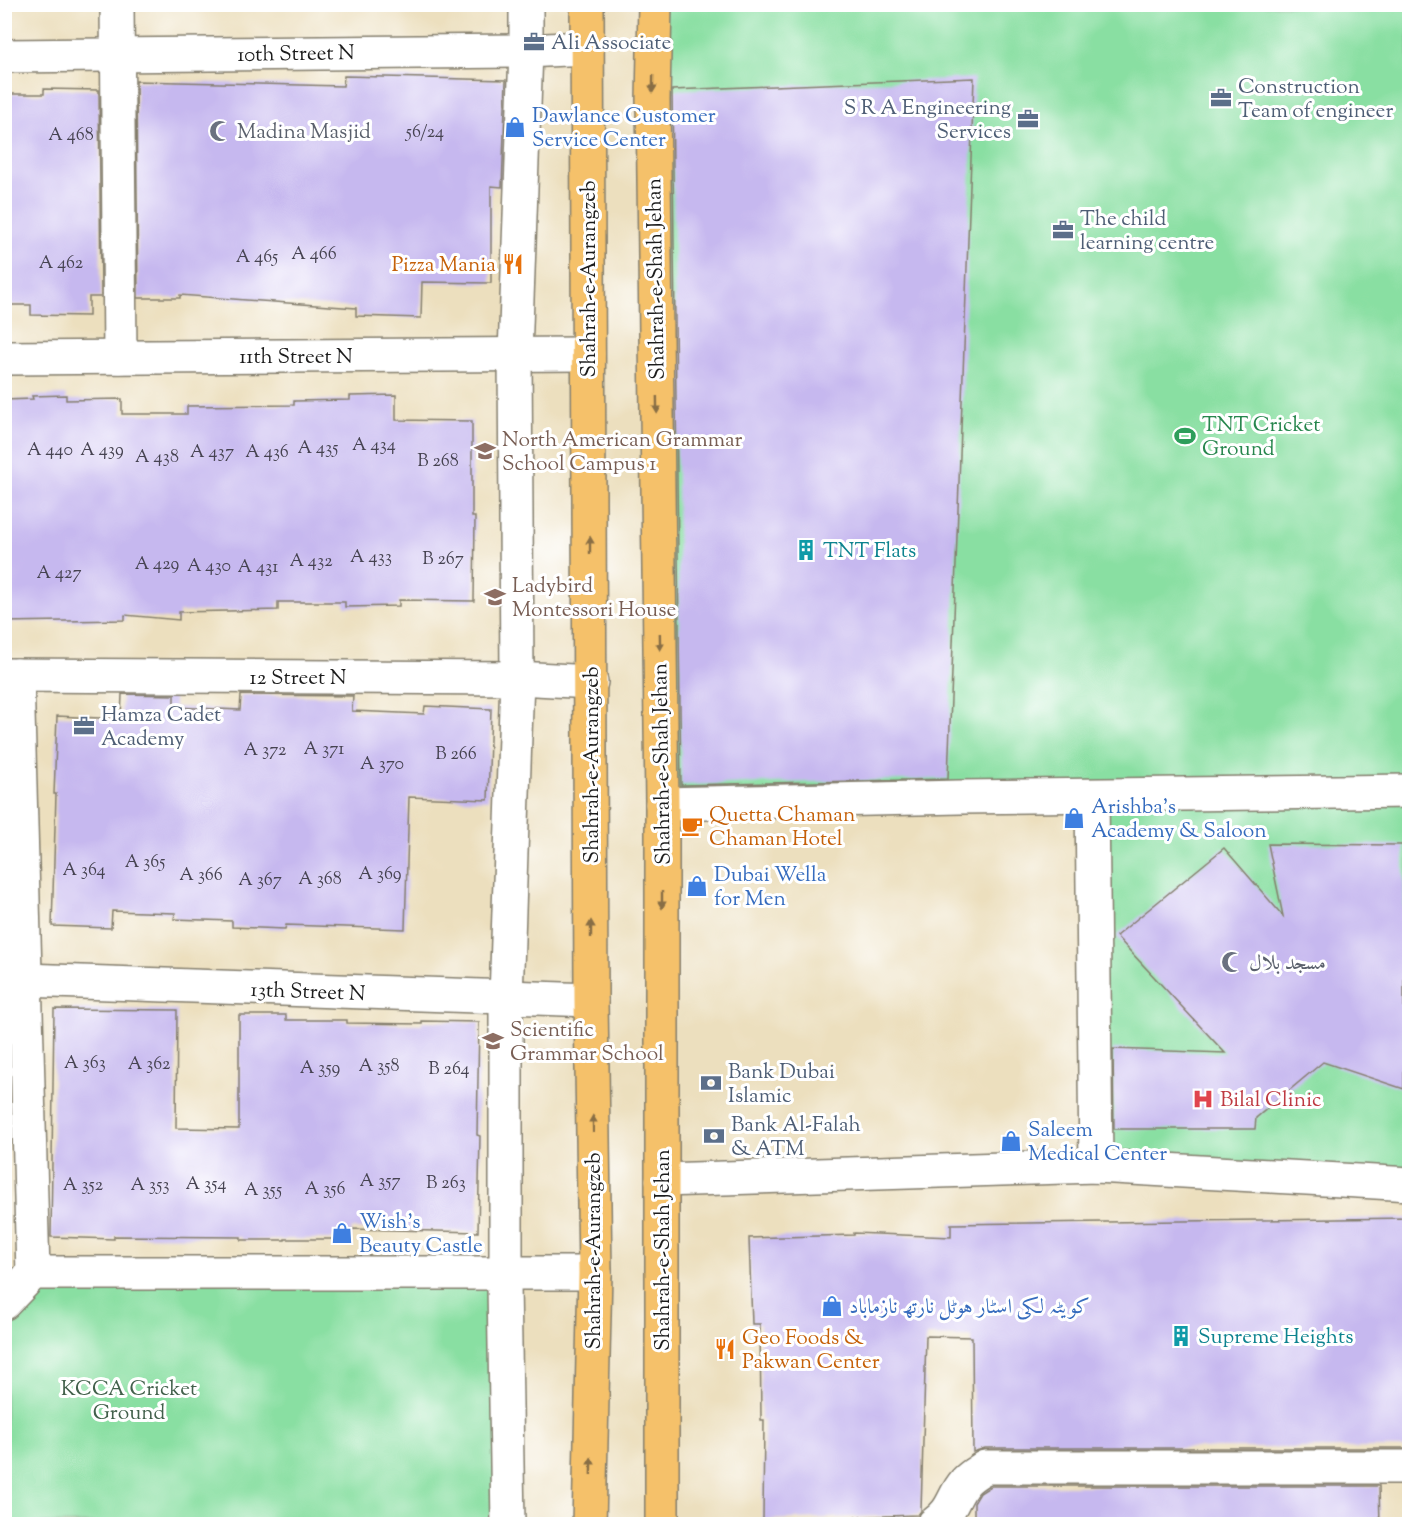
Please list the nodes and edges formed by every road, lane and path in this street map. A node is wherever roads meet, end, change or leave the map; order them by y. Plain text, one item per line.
1 (117, 4) edge
2 (526, 4) edge
3 (587, 4) edge
4 (655, 4) edge
5 (587, 48) junction
6 (526, 51) junction
7 (118, 55) junction
8 (4, 56) edge
9 (515, 354) junction
10 (588, 354) junction
11 (120, 357) junction
12 (4, 358) edge
13 (11, 675) edge
14 (517, 678) junction
15 (591, 682) junction
16 (1410, 791) edge
17 (1092, 796) junction
18 (662, 804) junction
19 (25, 980) junction
20 (506, 999) junction
21 (591, 1000) junction
22 (1096, 1166) junction
23 (662, 1180) junction
24 (1410, 1184) edge
25 (33, 1273) junction
26 (595, 1273) junction
27 (506, 1274) junction
28 (4, 1303) edge
29 (1410, 1467) edge
30 (945, 1520) edge
31 (508, 1524) edge
32 (590, 1524) edge
33 (662, 1524) edge

1 - 7 street
2 - 6 street
3 - 5 main road, Shahrah-e-Aurangzeb
4 -> 18 main road, Shahrah-e-Shah Jehan
5 - 6 street, 10th Street N
5 - 10 main road, Shahrah-e-Aurangzeb
6 - 7 street, 10th Street N
6 - 9 street
7 - 8 street, 10th Street N
7 - 11 street
9 - 10 street, 11th Street N
9 - 11 street, 11th Street N
9 - 14 street
15 -> 10 main road, Shahrah-e-Aurangzeb
11 - 12 street, 11th Street N
13 - 14 street, 12 Street N
13 - 19 street
14 - 15 street, 12 Street N
14 - 20 street
21 -> 15 main road, Shahrah-e-Aurangzeb
16 - 17 street
17 - 18 street
17 - 22 street
18 -> 23 main road, Shahrah-e-Shah Jehan
19 - 20 street, 13th Street N
19 - 25 street
20 - 21 street, 13th Street N
20 - 27 street
26 -> 21 main road, Shahrah-e-Aurangzeb
22 - 23 street
22 - 24 street
23 - 33 main road, Shahrah-e-Shah Jehan
25 - 27 street
25 - 28 street
26 - 27 street
32 -> 26 main road, Shahrah-e-Aurangzeb
27 - 31 street
29 - 30 street

